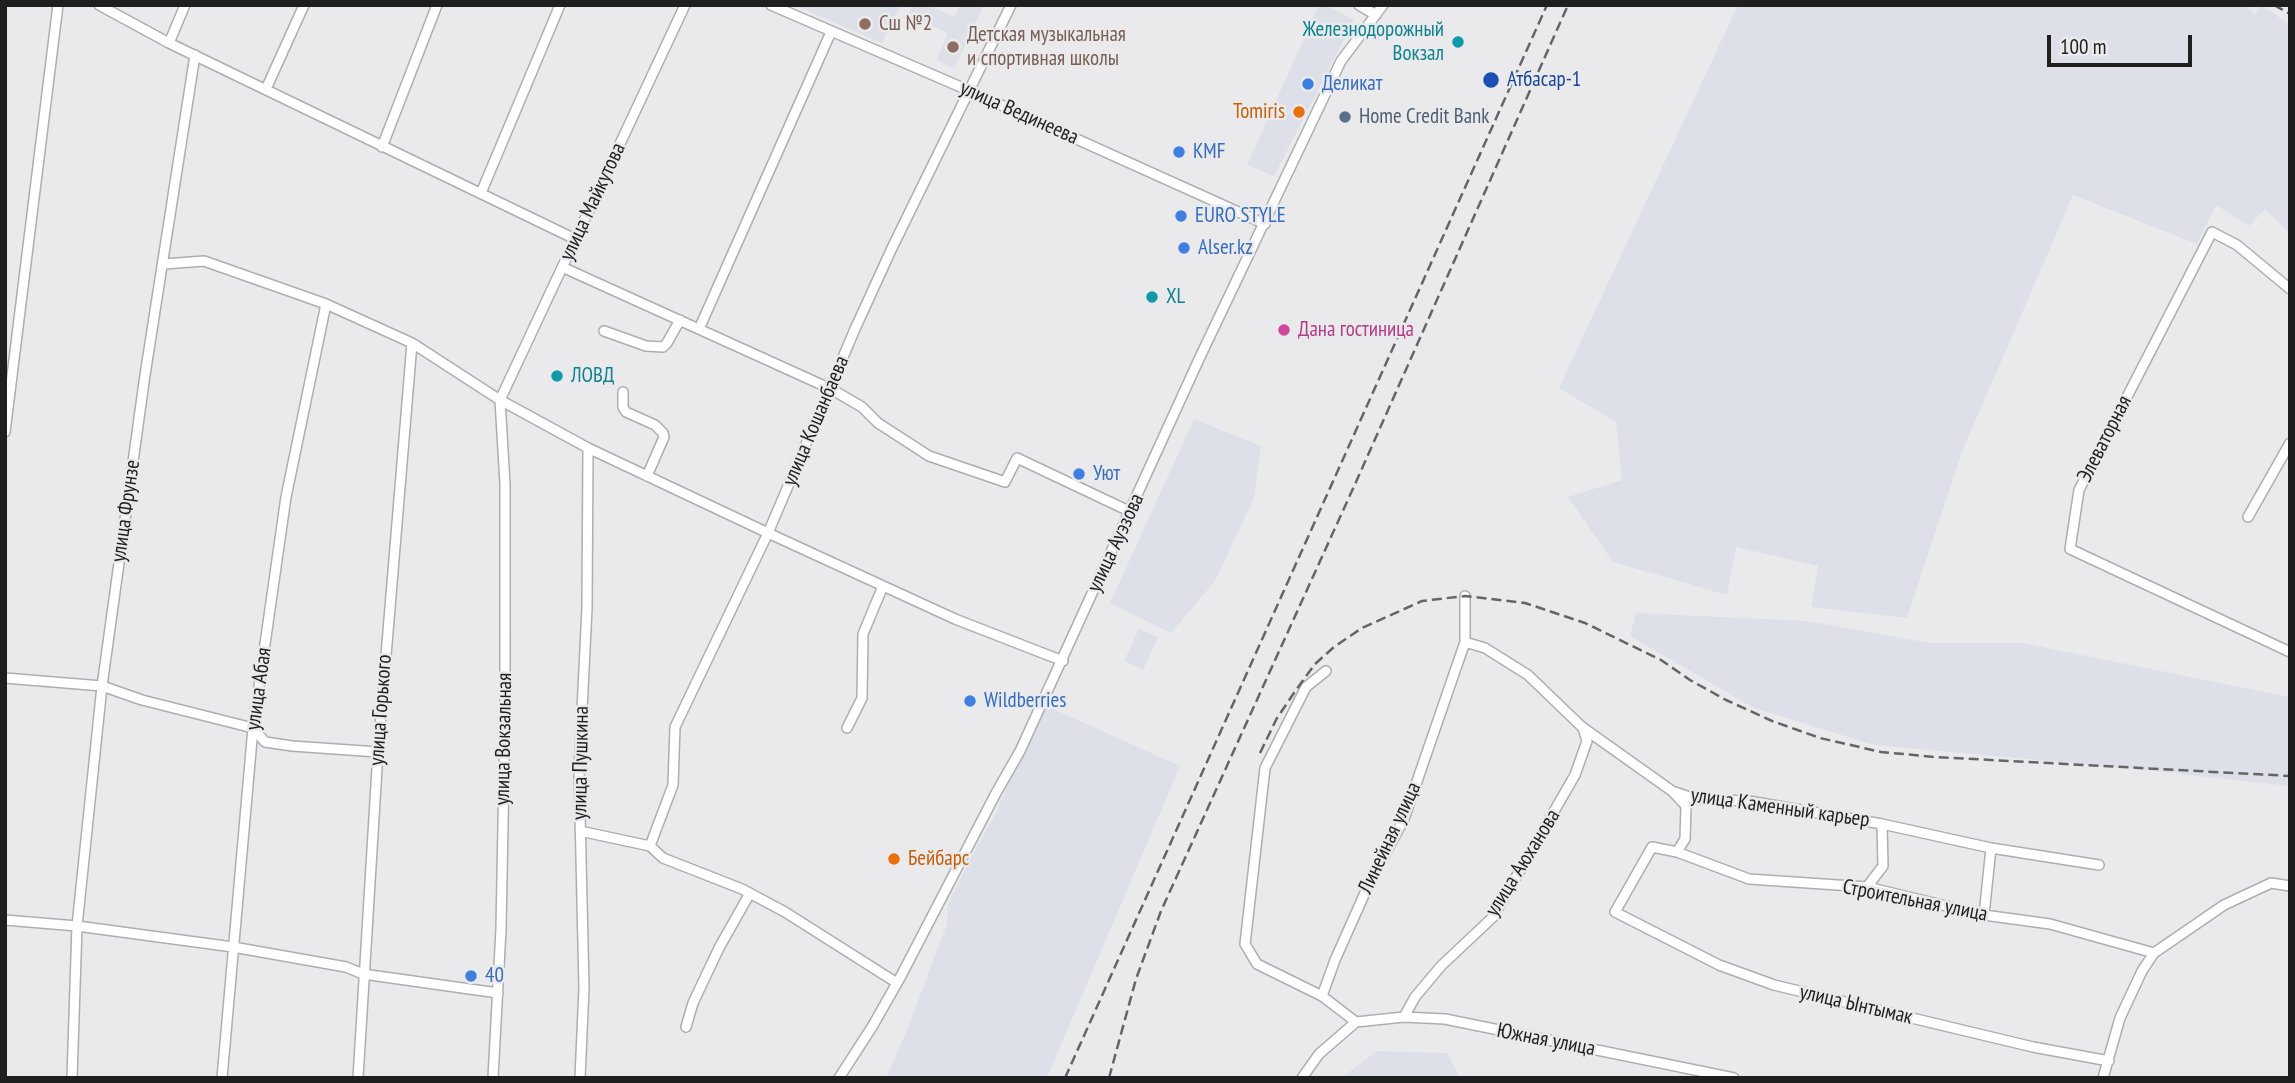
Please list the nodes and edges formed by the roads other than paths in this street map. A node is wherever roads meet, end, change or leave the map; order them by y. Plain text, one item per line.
1 (58, 5) edge
2 (99, 5) edge
3 (186, 5) edge
4 (304, 5) edge
5 (437, 5) edge
6 (560, 5) edge
7 (685, 5) edge
8 (771, 5) edge
9 (1011, 5) edge
10 (1359, 5) edge
11 (1383, 5) edge
12 (1376, 15) junction
13 (831, 32) junction
14 (169, 43) junction
15 (195, 55) junction
16 (266, 89) junction
17 (970, 91) junction
18 (382, 146) junction
19 (481, 193) junction
20 (1265, 224) junction
21 (575, 239) junction
22 (164, 264) junction
23 (562, 267) junction
24 (2290, 289) edge
25 (326, 304) junction
26 (680, 320) junction
27 (699, 329) junction
28 (604, 331) dead end
29 (412, 343) junction
30 (831, 389) junction
31 (623, 392) dead end
32 (500, 400) junction
33 (5, 432) edge
34 (2290, 443) edge
35 (588, 448) junction
36 (647, 476) junction
37 (1130, 512) junction
38 (2248, 517) dead end
39 (768, 533) junction
40 (883, 586) junction
41 (1465, 596) dead end
42 (1465, 642) junction
43 (2290, 652) edge
44 (1063, 662) junction
45 (1326, 671) dead end
46 (5, 678) edge
47 (102, 687) junction
48 (1582, 727) junction
49 (253, 728) junction
50 (847, 728) dead end
51 (378, 752) junction
52 (1672, 790) junction
53 (1882, 824) junction
54 (580, 831) junction
55 (650, 846) junction
56 (1991, 848) junction
57 (1677, 852) junction
58 (2099, 865) dead end
59 (2290, 886) edge
60 (1867, 887) junction
61 (750, 893) junction
62 (1984, 915) junction
63 (5, 920) edge
64 (77, 926) junction
65 (233, 947) junction
66 (2154, 953) junction
67 (363, 974) junction
68 (897, 983) junction
69 (498, 993) junction
70 (1322, 996) junction
71 (1404, 1017) junction
72 (1356, 1022) junction
73 (686, 1027) dead end
74 (2109, 1061) junction
75 (72, 1078) edge
76 (222, 1078) edge
77 (358, 1078) edge
78 (493, 1078) edge
79 (580, 1078) edge
80 (839, 1078) edge
81 (1302, 1078) edge
82 (1734, 1078) edge
83 (2104, 1078) edge

1 - 33 street
2 - 14 street
3 - 14 street
4 - 16 street
5 - 18 street
6 - 19 street
7 - 21 street, улица Майкутова
8 - 13 street, улица Вединеева
9 - 17 street, улица Кошанбаева
10 - 12 street
11 - 12 street, улица Ауэзова
12 - 20 street, улица Ауэзова
13 - 17 street, улица Вединеева
13 - 27 street
14 - 15 street
15 - 16 street
15 - 22 street, улица Фрунзе
16 - 18 street
17 - 20 street, улица Вединеева
17 - 30 street, улица Кошанбаева
18 - 19 street
19 - 21 street
20 - 37 street, улица Ауэзова
21 - 23 street, улица Майкутова
22 - 25 street
22 - 47 street, улица Фрунзе
23 - 26 street
23 - 32 street, улица Майкутова
24 - 43 street, Элеваторная
25 - 29 street
25 - 49 street, улица Абая
26 - 27 street
26 - 28 street
27 - 30 street
29 - 32 street
29 - 51 street, улица Горького
30 - 37 street
30 - 39 street, улица Кошанбаева
31 - 36 street
32 - 35 street
32 - 69 street, улица Вокзальная
34 - 38 street
35 - 36 street
35 - 54 street, улица Пушкина
36 - 39 street
37 - 44 street, улица Ауэзова
39 - 40 street
39 - 55 street, улица Кошанбаева
40 - 44 street
40 - 50 street
41 - 42 street, Линейная улица
42 - 48 street, улица Каменный карьер
42 - 70 street, Линейная улица
44 - 68 street, улица Ауэзова
45 - 70 street
46 - 47 street
47 - 49 street
47 - 64 street, улица Фрунзе
48 - 52 street, улица Каменный карьер
48 - 71 street, улица Аюханова
49 - 51 street
49 - 65 street, улица Абая
51 - 67 street, улица Горького
52 - 53 street, улица Каменный карьер
52 - 57 street
53 - 56 street, улица Каменный карьер
53 - 60 street
54 - 55 street
54 - 79 street, улица Пушкина
55 - 61 street
56 - 58 street, улица Каменный карьер
56 - 62 street
57 - 60 street, Строительная улица
57 - 74 street, улица Ынтымак
59 - 66 street
60 - 62 street, Строительная улица
61 - 68 street
61 - 73 street
62 - 66 street, Строительная улица
63 - 64 street
64 - 65 street
64 - 75 street, улица Фрунзе
65 - 67 street
65 - 76 street, улица Абая
66 - 74 street
67 - 69 street
67 - 77 street, улица Горького
68 - 80 street, улица Ауэзова
69 - 78 street, улица Вокзальная
70 - 72 street
71 - 72 street, Южная улица
71 - 82 street, Южная улица
72 - 81 street
74 - 83 street

